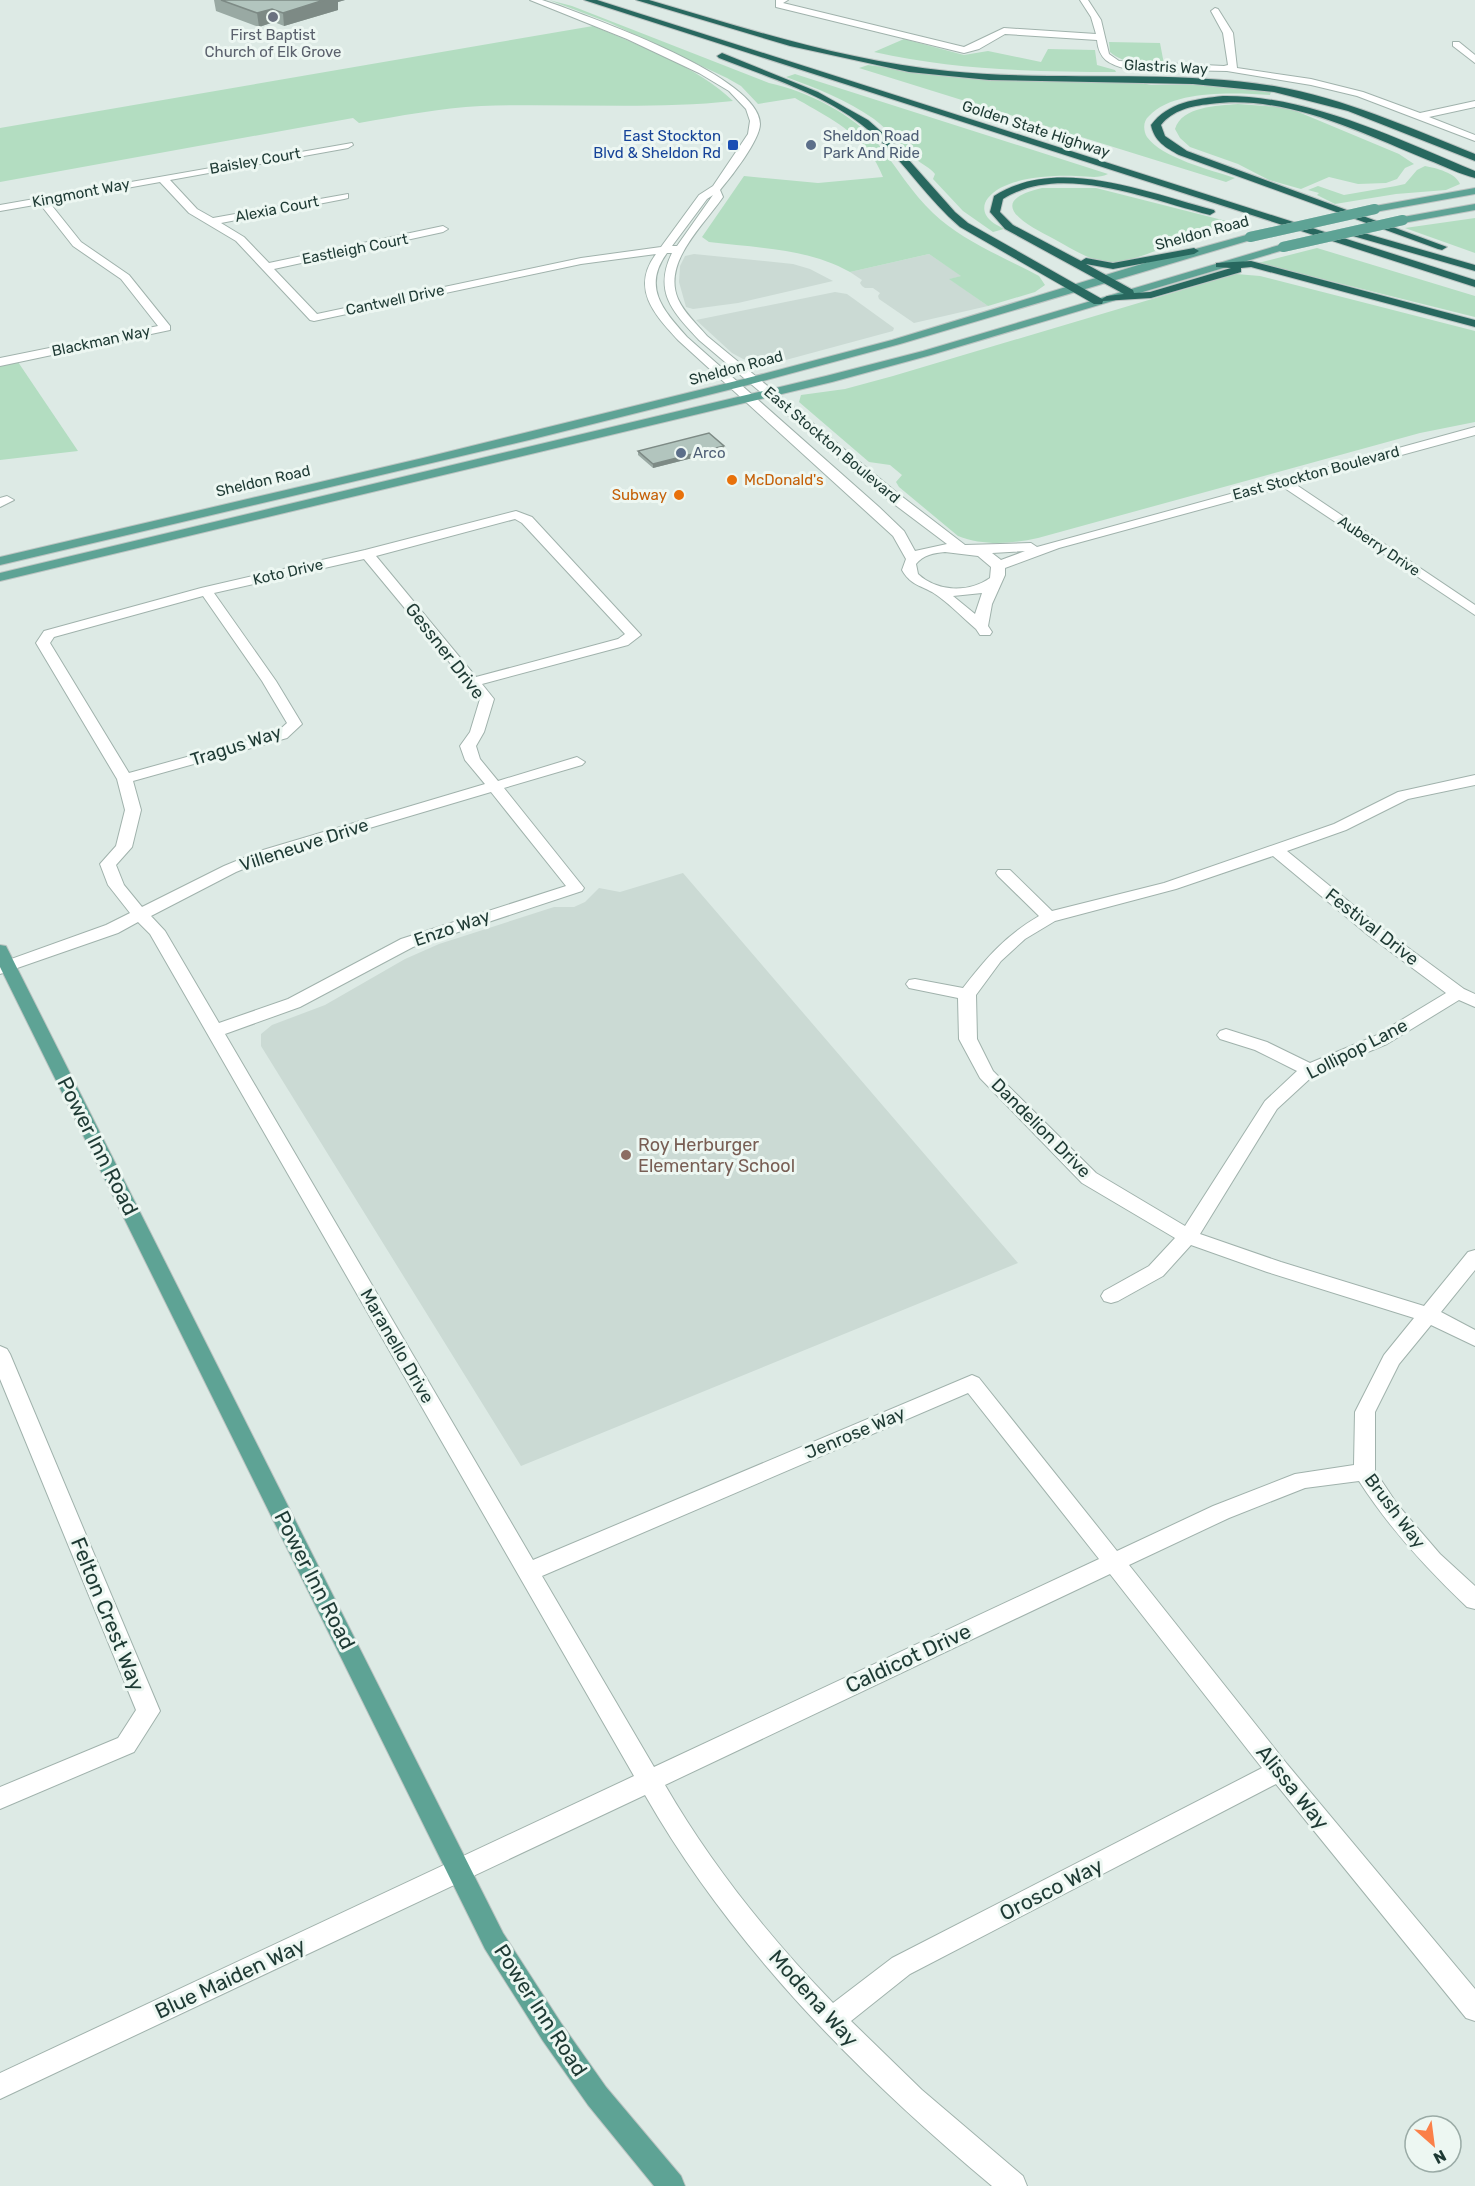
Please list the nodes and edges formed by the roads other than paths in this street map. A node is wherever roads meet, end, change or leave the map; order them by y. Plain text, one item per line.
1 (534, 0) edge
2 (586, 0) edge
3 (618, 0) edge
4 (640, 0) edge
5 (784, 0) edge
6 (1084, 0) edge
7 (1215, 11) dead end
8 (890, 18) dead end
9 (871, 28) junction
10 (1100, 37) junction
11 (1456, 45) dead end
12 (704, 48) dead end
13 (715, 52) dead end
14 (1475, 60) edge
15 (1229, 69) junction
16 (1475, 104) edge
17 (1421, 116) junction
18 (1475, 138) edge
19 (348, 145) dead end
20 (1475, 158) edge
21 (1130, 162) dead end
22 (1475, 174) edge
23 (162, 178) junction
24 (717, 188) junction
25 (1475, 191) edge
26 (344, 196) dead end
27 (42, 200) junction
28 (1475, 207) edge
29 (0, 208) edge
30 (1299, 215) dead end
31 (210, 222) junction
32 (442, 229) dead end
33 (663, 249) junction
34 (681, 249) junction
35 (1194, 251) junction
36 (1055, 252) junction
37 (1475, 259) edge
38 (1220, 265) junction
39 (1414, 265) junction
40 (267, 267) junction
41 (1475, 268) edge
42 (1105, 278) junction
43 (1296, 278) junction
44 (1475, 284) edge
45 (1076, 287) junction
46 (1129, 292) junction
47 (1103, 301) junction
48 (1475, 324) edge
49 (0, 362) edge
50 (755, 380) junction
51 (734, 386) junction
52 (771, 393) junction
53 (748, 398) junction
54 (1475, 431) edge
55 (796, 440) junction
56 (1284, 482) junction
57 (891, 495) junction
58 (1054, 545) junction
59 (965, 549) junction
60 (367, 554) junction
61 (913, 559) junction
62 (0, 561) edge
63 (997, 573) junction
64 (0, 577) edge
65 (937, 590) junction
66 (206, 591) junction
67 (1475, 611) edge
68 (473, 682) junction
69 (577, 762) dead end
70 (125, 778) junction
71 (1475, 780) edge
72 (494, 787) junction
73 (1274, 848) junction
74 (1005, 873) dead end
75 (141, 916) junction
76 (1049, 917) junction
77 (3, 962) edge
78 (915, 984) dead end
79 (967, 994) junction
80 (1467, 997) edge
81 (215, 1030) junction
82 (1226, 1035) dead end
83 (1309, 1070) junction
84 (1188, 1237) junction
85 (1475, 1257) edge
86 (1111, 1296) dead end
87 (1429, 1315) junction
88 (1475, 1339) edge
89 (0, 1354) edge
90 (1364, 1472) junction
91 (1115, 1561) junction
92 (528, 1572) junction
93 (1475, 1600) edge
94 (1279, 1771) junction
95 (648, 1780) junction
96 (0, 1798) edge
97 (460, 1870) junction
98 (1475, 2009) edge
99 (832, 2021) junction
100 (0, 2086) edge
101 (671, 2186) edge
102 (1013, 2186) edge

1 - 24 street, East Stockton Boulevard
2 - 12 highway
2 - 39 highway, Golden State Highway
3 - 21 highway, Golden State Highway
4 - 20 highway
5 - 9 street
6 - 10 street, Glastris Way
7 - 15 street, Glastris Way
8 - 9 street
9 - 10 street
10 - 15 street, Glastris Way
11 - 14 street
13 - 45 highway
15 - 17 street
16 - 17 street
17 - 18 street
19 - 23 street, Baisley Court
22 - 37 highway
23 - 27 street, Kingmont Way
23 - 31 street, Cantwell Drive
24 - 33 street, East Stockton Boulevard
24 - 34 street, East Stockton Boulevard
25 - 35 main road, Sheldon Road, bridge
26 - 31 street, Alexia Court
27 - 29 street, Kingmont Way
27 - 49 street, Blackman Way
28 - 38 main road, Sheldon Road, bridge
30 - 41 highway
31 - 40 street, Cantwell Drive
32 - 40 street, Eastleigh Court
33 - 34 street, Cantwell Drive
33 - 40 street, Cantwell Drive
33 - 51 street, East Stockton Boulevard
34 - 50 street, East Stockton Boulevard
35 - 36 highway
35 - 42 main road, Sheldon Road
36 - 39 highway
36 - 42 highway
38 - 43 highway
38 - 46 main road, Sheldon Road
39 - 44 highway, Golden State Highway
42 - 45 main road, Sheldon Road
42 - 46 highway
43 - 47 highway
43 - 48 highway
45 - 47 highway
45 - 50 main road, Sheldon Road
46 - 47 main road, Sheldon Road
47 - 52 main road, Sheldon Road
50 - 51 main road, Sheldon Road
50 - 52 street, East Stockton Boulevard
51 - 53 street, East Stockton Boulevard
51 - 62 main road, Sheldon Road
52 - 53 main road, Sheldon Road
52 - 57 street, East Stockton Boulevard
53 - 55 street, East Stockton Boulevard
53 - 64 main road, Sheldon Road
54 - 56 street, East Stockton Boulevard
55 - 57 street
55 - 61 street, East Stockton Boulevard
56 - 58 street, East Stockton Boulevard
56 - 67 street, Auberry Drive
57 - 59 street, East Stockton Boulevard
58 - 59 street, East Stockton Boulevard
58 - 63 street, East Stockton Boulevard
59 - 61 street
59 - 63 street
60 - 66 street, Koto Drive
60 - 68 street, Gessner Drive
60 - 68 street, Koto Drive
61 - 65 street, East Stockton Boulevard
63 - 65 street, East Stockton Boulevard
63 - 65 street
66 - 70 street, Koto Drive
66 - 70 street, Tragus Way
68 - 72 street, Gessner Drive
69 - 72 street, Villeneuve Drive
70 - 75 street, Koto Drive
71 - 73 street
72 - 75 street, Villeneuve Drive
72 - 81 street, Enzo Way
73 - 76 street
73 - 80 street, Festival Drive
74 - 76 street
75 - 77 street, Villeneuve Drive
75 - 81 street, Maranello Drive
76 - 79 street
77 - 97 main road, Power Inn Road
78 - 79 street
79 - 84 street, Dandelion Drive
80 - 83 street, Lollipop Lane
81 - 92 street, Maranello Drive
82 - 83 street
83 - 84 street, Lollipop Lane
84 - 86 street, Lollipop Lane
84 - 87 street, Dandelion Drive
85 - 87 street, Brush Way
87 - 88 street, Dandelion Drive
87 - 90 street, Brush Way
89 - 96 street, Felton Crest Way
90 - 91 street, Caldicot Drive
90 - 93 street, Brush Way
91 - 92 street, Jenrose Way
91 - 94 street, Alissa Way
91 - 95 street, Caldicot Drive
92 - 95 street, Maranello Drive
94 - 98 street, Alissa Way
94 - 99 street, Orosco Way
95 - 97 street, Caldicot Drive
95 - 99 street, Modena Way
97 - 100 street, Blue Maiden Way
97 - 101 main road, Power Inn Road
99 - 102 street, Modena Way

